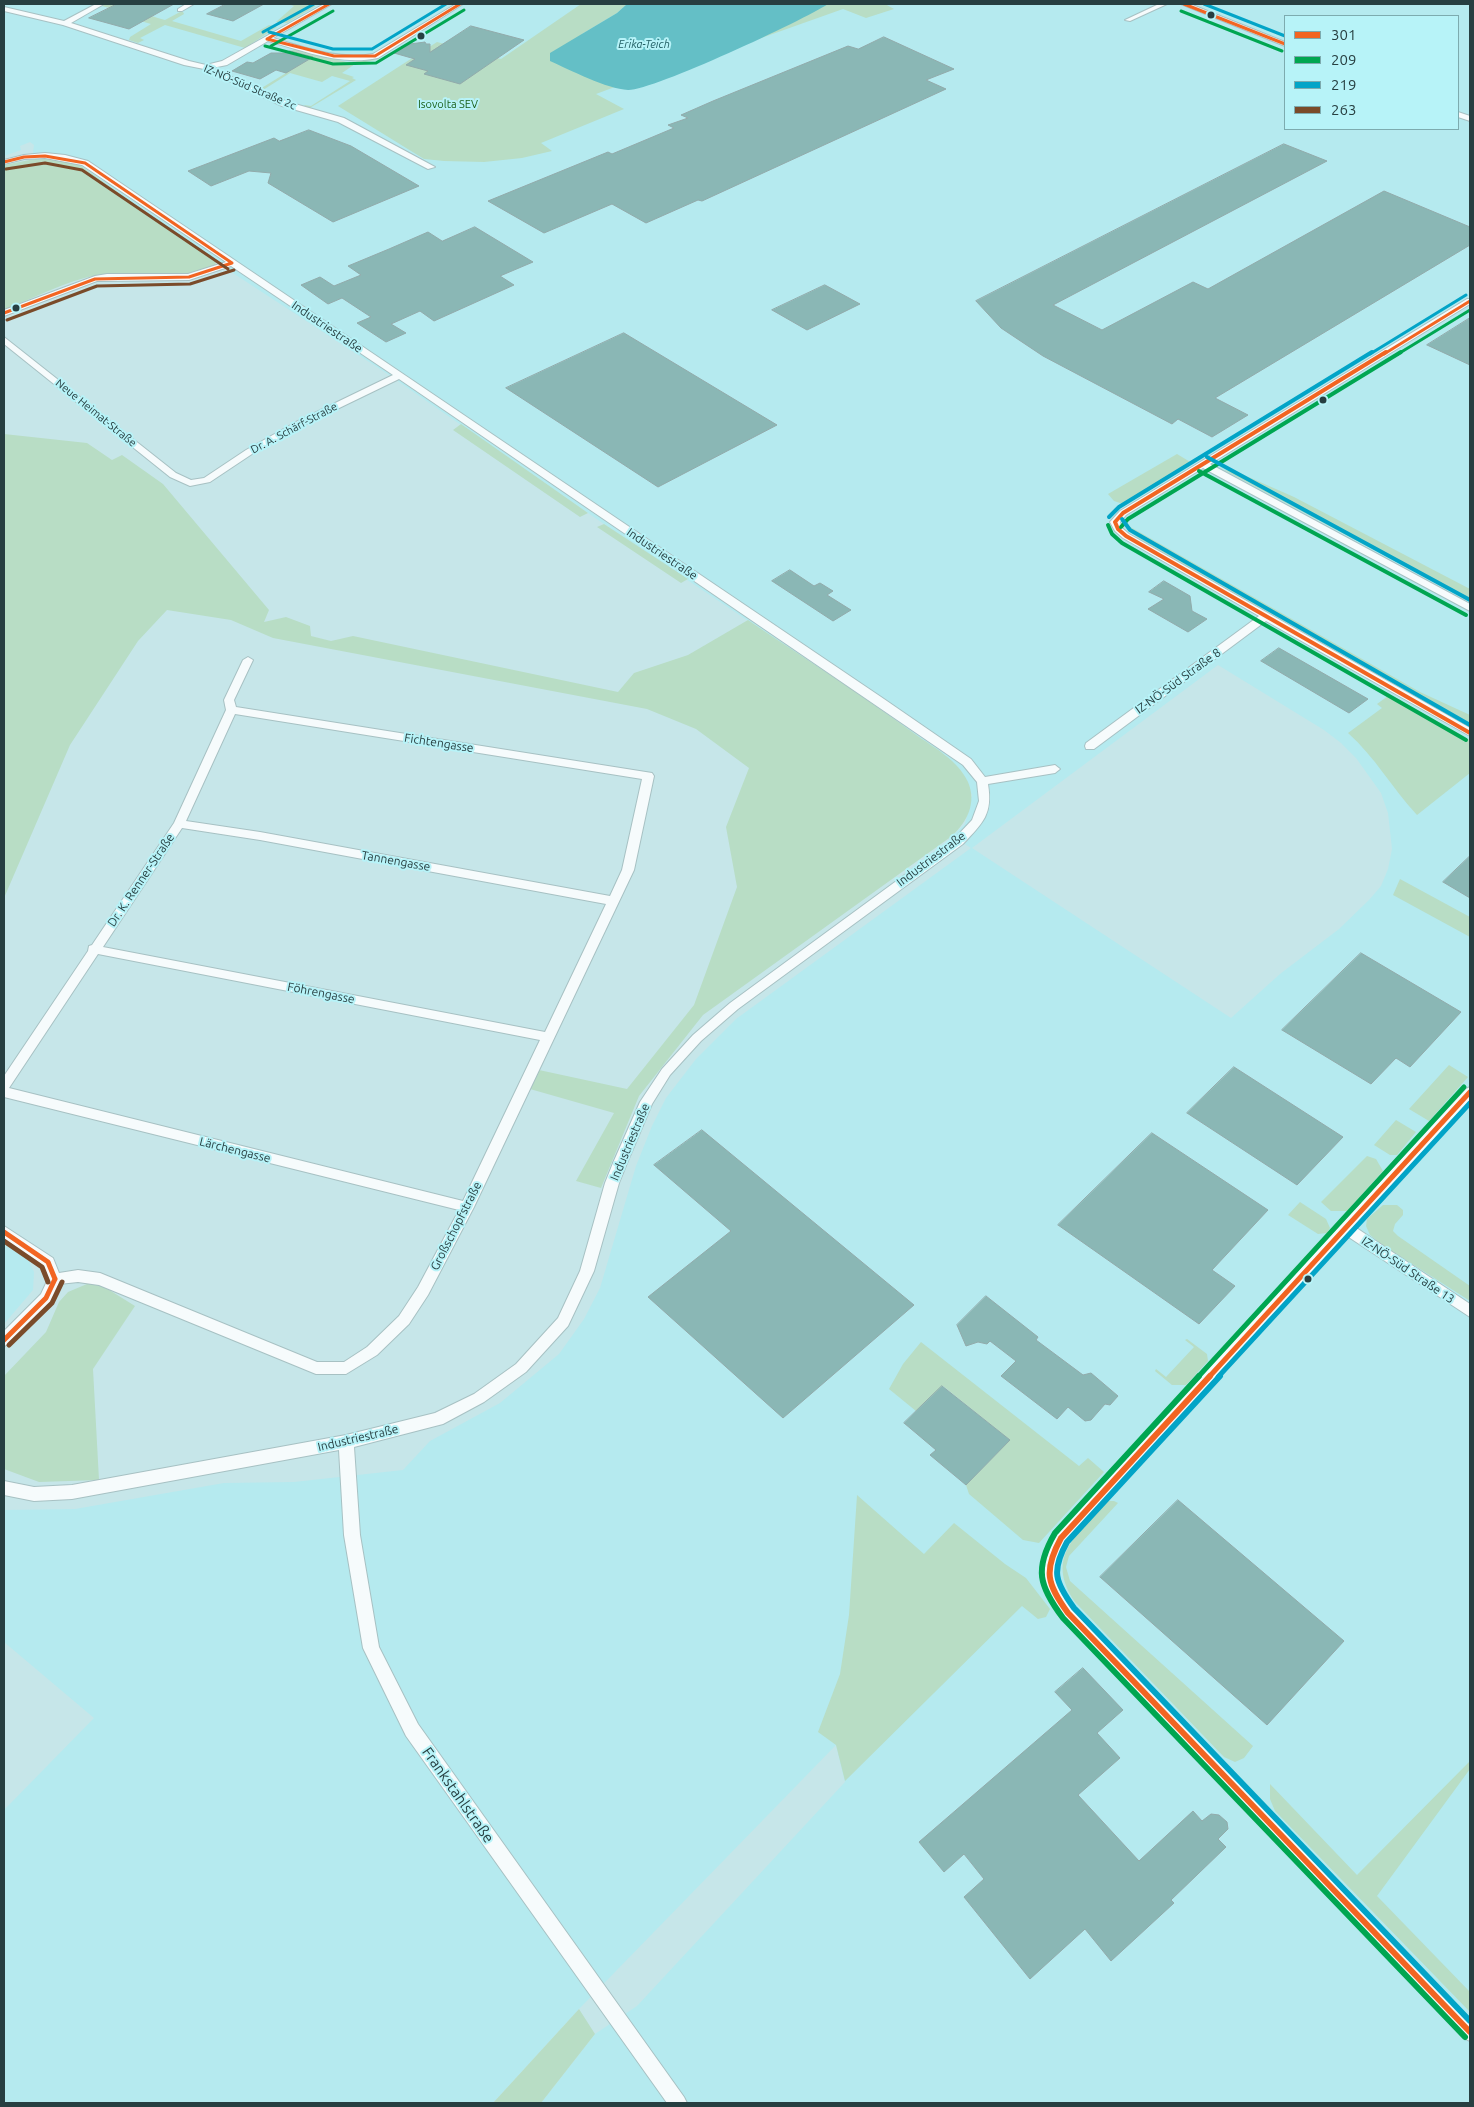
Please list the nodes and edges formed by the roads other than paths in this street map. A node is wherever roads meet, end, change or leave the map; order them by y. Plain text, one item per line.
1 (101, 4) edge
2 (191, 4) edge
3 (329, 4) edge
4 (460, 4) edge
5 (1164, 4) edge
6 (1184, 4) edge
7 (4, 9) edge
8 (180, 10) dead end
9 (1128, 20) dead end
10 (65, 24) junction
11 (267, 39) junction
12 (1284, 44) edge
13 (206, 67) junction
14 (4, 162) edge
15 (432, 167) dead end
16 (232, 263) junction
17 (1470, 301) edge
18 (4, 313) edge
19 (4, 340) edge
20 (399, 376) junction
21 (1203, 464) junction
22 (190, 483) joint
23 (1470, 608) edge
24 (1266, 616) junction
25 (248, 660) dead end
26 (231, 710) junction
27 (1470, 733) edge
28 (1090, 746) dead end
29 (1055, 769) dead end
30 (648, 776) joint
31 (982, 781) junction
32 (179, 824) junction
33 (614, 901) junction
34 (94, 949) junction
35 (548, 1037) junction
36 (4, 1086) edge
37 (4, 1092) edge
38 (1470, 1092) edge
39 (467, 1207) junction
40 (1346, 1228) junction
41 (4, 1232) edge
42 (55, 1279) junction
43 (1470, 1311) edge
44 (4, 1340) edge
45 (346, 1442) junction
46 (4, 1488) edge
47 (1470, 2032) edge
48 (678, 2103) edge

1 - 10 street
2 - 8 street
3 - 11 street
4 - 11 street
5 - 9 street
6 - 12 street
7 - 10 street, IZ-NÖ-Süd Straße 2c
10 - 13 street, IZ-NÖ-Süd Straße 2c
11 - 13 street
13 - 15 street, IZ-NÖ-Süd Straße 2c
14 - 16 street, Industriestraße
16 - 18 street
16 - 20 street, Industriestraße
17 - 21 street
19 - 22 street, Neue Heimat-Straße
20 - 22 street, Dr. A. Schärf-Straße
20 - 31 street, Industriestraße
21 - 23 street
21 - 24 street
24 - 27 street
24 - 28 street, IZ-NÖ-Süd Straße 8
25 - 26 street, Dr. K. Renner-Straße
26 - 30 street, Fichtengasse
26 - 32 street, Dr. K. Renner-Straße
29 - 31 street
30 - 33 street, Großschopfstraße
31 - 45 street, Industriestraße
32 - 33 street, Tannengasse
32 - 34 street, Dr. K. Renner-Straße
33 - 35 street, Großschopfstraße
34 - 35 street, Föhrengasse
34 - 36 street, Dr. K. Renner-Straße
35 - 39 street, Großschopfstraße
37 - 39 street, Lärchengasse
38 - 40 street
39 - 42 street, Großschopfstraße
40 - 43 street, IZ-NÖ-Süd Straße 13
40 - 47 street
41 - 42 street
42 - 44 street
45 - 46 street, Industriestraße
45 - 48 street, Frankstahlstraße

